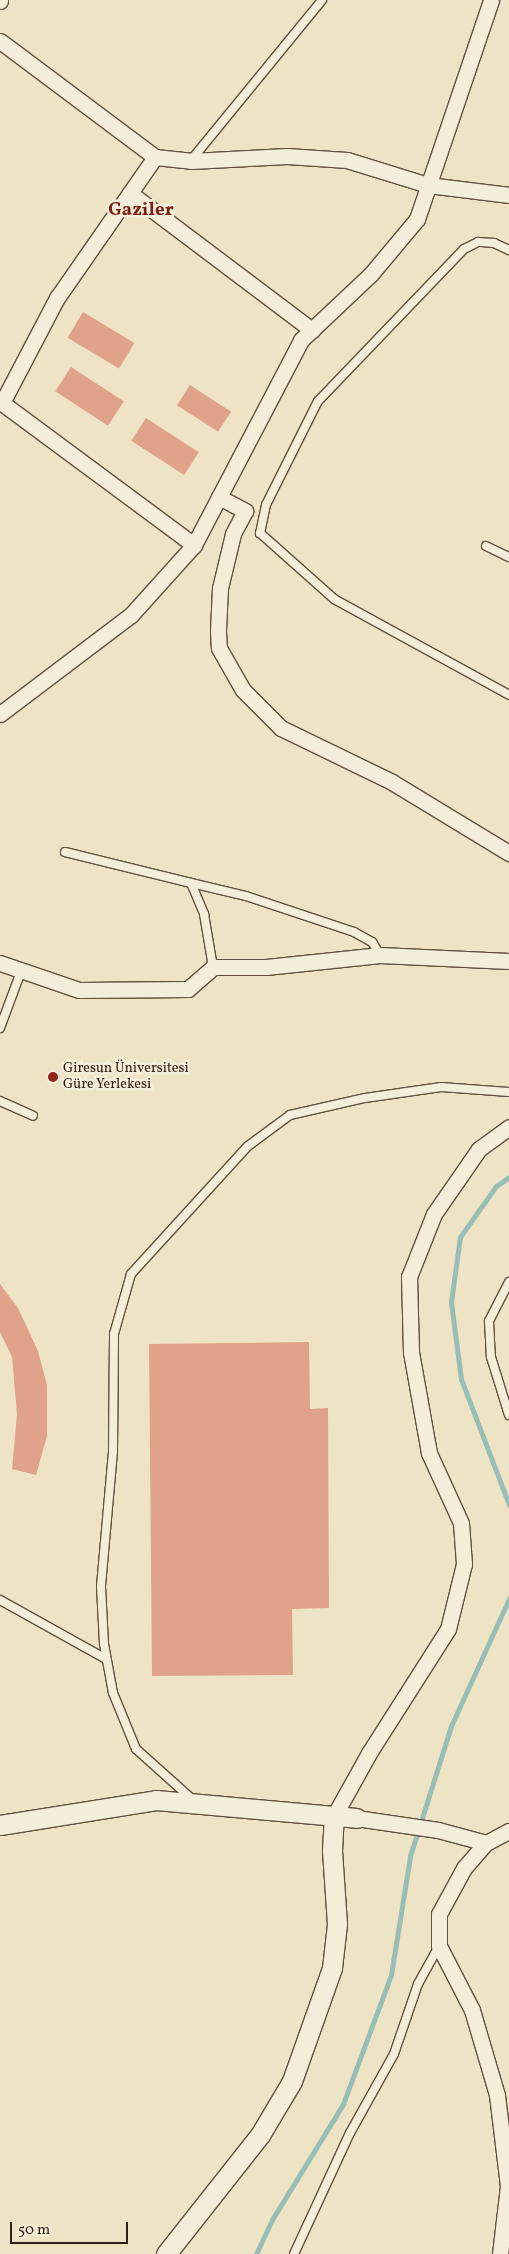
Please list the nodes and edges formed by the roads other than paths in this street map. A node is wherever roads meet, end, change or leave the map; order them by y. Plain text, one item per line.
1 (322, 0) edge
2 (491, 0) edge
3 (0, 41) edge
4 (155, 157) junction
5 (190, 161) junction
6 (428, 185) junction
7 (130, 193) junction
8 (509, 195) edge
9 (509, 250) edge
10 (312, 330) junction
11 (1, 403) edge
12 (219, 497) junction
13 (194, 544) junction
14 (486, 546) dead end
15 (509, 557) edge
16 (509, 695) edge
17 (0, 714) edge
18 (65, 852) dead end
19 (509, 853) edge
20 (191, 882) junction
21 (380, 955) junction
22 (509, 961) edge
23 (0, 963) edge
24 (213, 967) junction
25 (22, 969) junction
26 (0, 1028) edge
27 (509, 1092) edge
28 (0, 1101) edge
29 (33, 1116) dead end
30 (509, 1127) edge
31 (509, 1282) edge
32 (509, 1415) edge
33 (0, 1600) edge
34 (106, 1659) junction
35 (198, 1804) junction
36 (334, 1816) junction
37 (356, 1818) joint
38 (0, 1825) edge
39 (509, 1831) edge
40 (486, 1843) junction
41 (439, 1946) junction
42 (166, 2254) edge
43 (294, 2254) edge
44 (500, 2254) edge

1 - 5 lane
2 - 6 street
3 - 4 street
4 - 5 street
4 - 7 street
5 - 6 street
6 - 8 street
6 - 10 street
7 - 10 street
7 - 11 street
9 - 16 lane
10 - 12 street
11 - 13 street
12 - 13 street
12 - 19 street
13 - 17 street
14 - 15 lane
18 - 20 lane
20 - 21 lane
20 - 24 lane
21 - 22 street
21 - 24 street
23 - 25 street
24 - 25 street
25 - 26 lane
27 - 34 lane
28 - 29 lane
30 - 36 street
31 - 32 lane
33 - 34 lane
34 - 35 lane
35 - 36 street
35 - 38 street
36 - 37 street
36 - 42 street
37 - 40 street
39 - 40 street
40 - 41 street
41 - 43 lane
41 - 44 street

